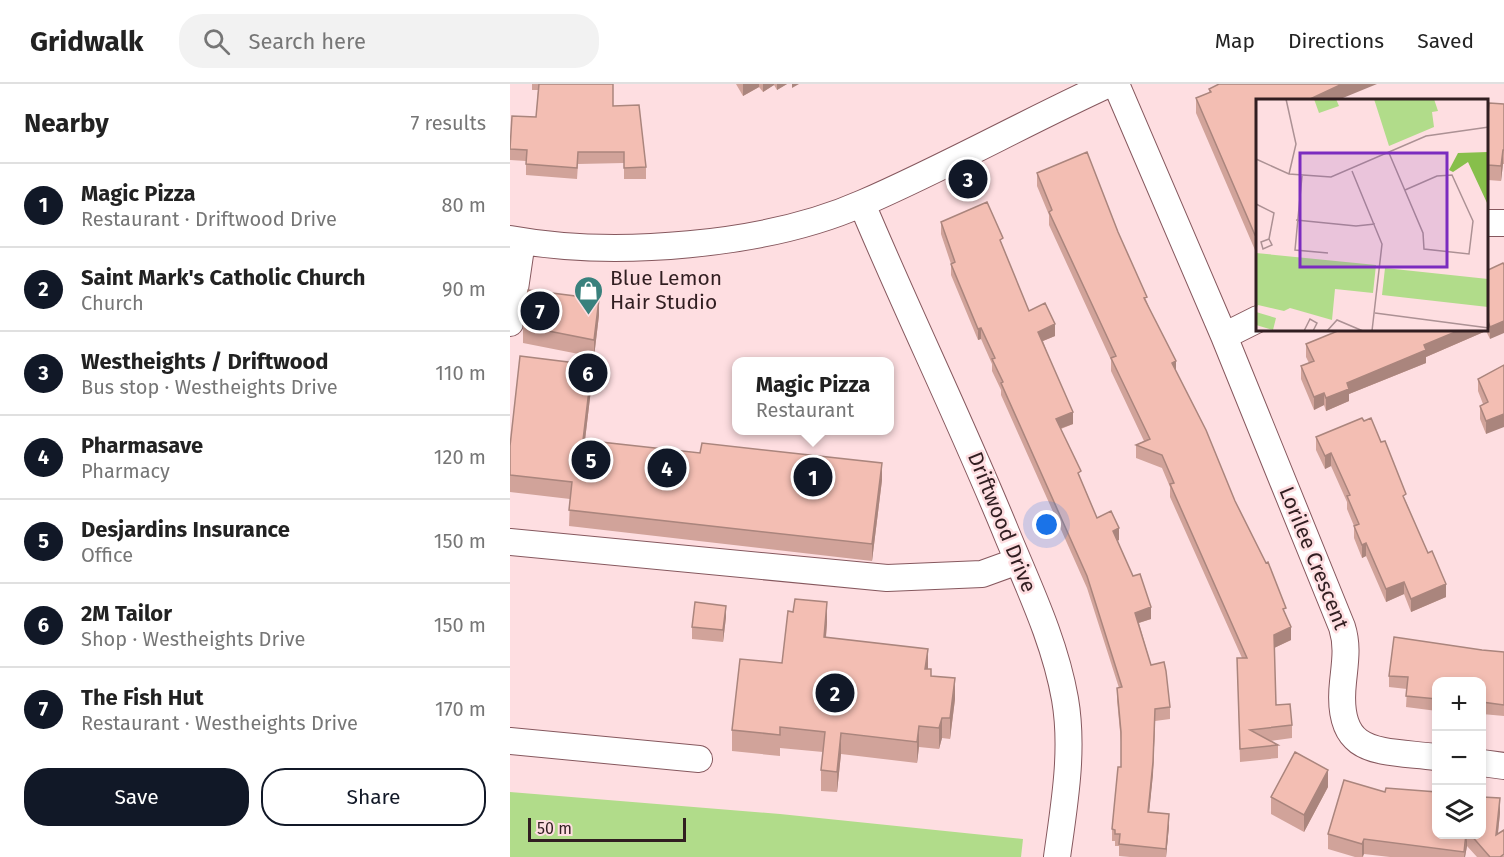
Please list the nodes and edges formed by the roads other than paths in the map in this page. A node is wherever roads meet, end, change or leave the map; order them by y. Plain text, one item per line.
1 (1108, 84) edge
2 (1116, 84) edge
3 (862, 204) junction
4 (516, 240) edge
5 (1256, 321) edge
6 (510, 323) edge
7 (1224, 336) junction
8 (510, 542) edge
9 (1018, 561) junction
10 (510, 741) edge
11 (1432, 756) edge
12 (699, 759) dead end
13 (1486, 763) edge
14 (1504, 765) edge
15 (1057, 857) edge

1 - 3 street
2 - 7 street, Lorilee Crescent
3 - 4 street
3 - 9 street, Driftwood Drive
4 - 6 street
5 - 7 street
7 - 11 street, Lorilee Crescent
8 - 9 street
9 - 15 street, Driftwood Drive
10 - 12 street
13 - 14 street

